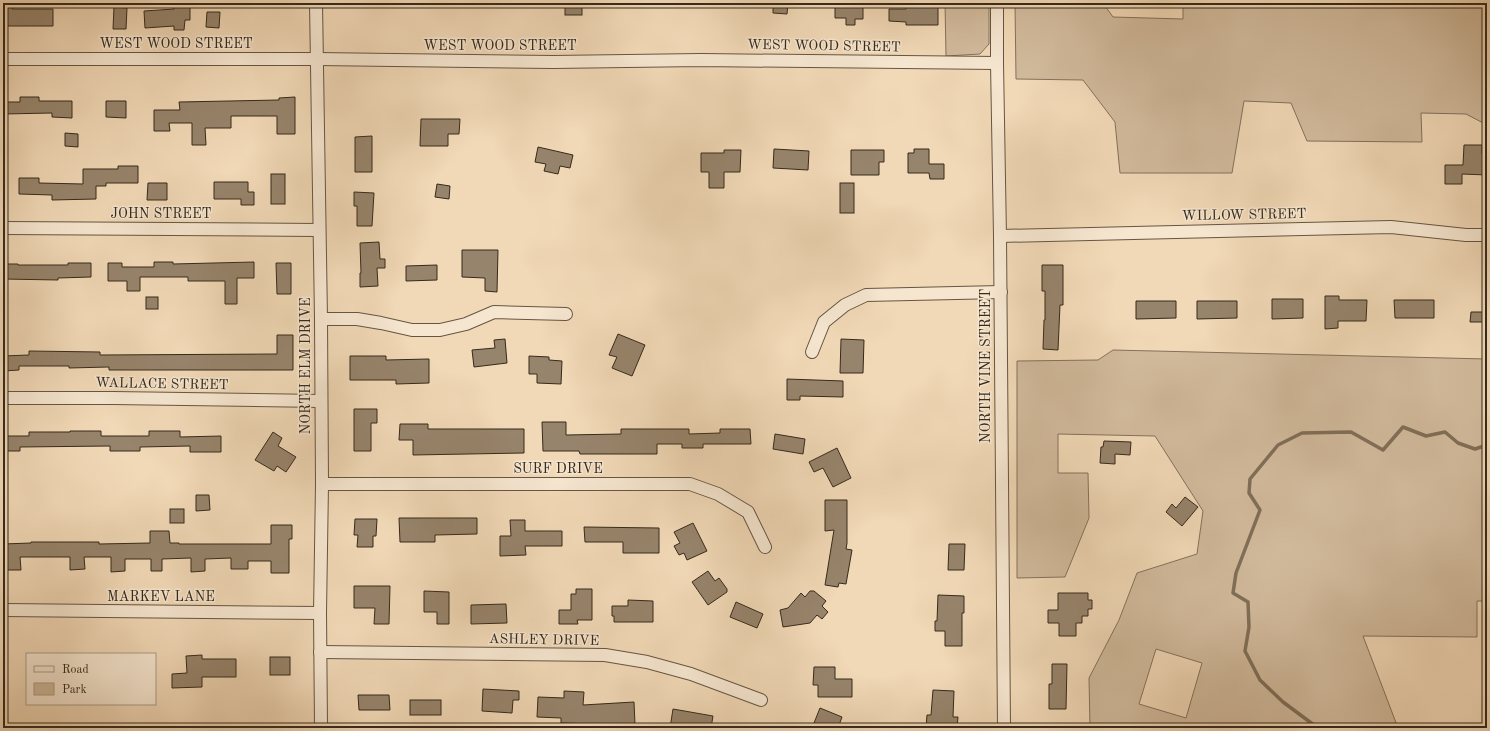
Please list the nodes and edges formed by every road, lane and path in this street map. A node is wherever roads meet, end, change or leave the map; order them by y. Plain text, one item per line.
1 (316, 3) edge
2 (997, 3) edge
3 (3, 59) edge
4 (317, 59) junction
5 (997, 63) junction
6 (3, 228) edge
7 (320, 230) junction
8 (1487, 235) edge
9 (1000, 236) junction
10 (1001, 292) junction
11 (566, 314) dead end
12 (321, 319) junction
13 (812, 352) dead end
14 (3, 398) edge
15 (321, 401) junction
16 (322, 484) junction
17 (765, 547) dead end
18 (3, 610) edge
19 (320, 613) junction
20 (320, 652) junction
21 (761, 700) dead end
22 (322, 728) edge
23 (1004, 728) edge

1 - 4 street, NORTH ELM DRIVE
2 - 5 street, NORTH VINE STREET
3 - 4 street, WEST WOOD STREET
4 - 5 street, WEST WOOD STREET
4 - 7 street, NORTH ELM DRIVE
5 - 9 street, NORTH VINE STREET
6 - 7 street, JOHN STREET
7 - 12 street, NORTH ELM DRIVE
8 - 9 street, WILLOW STREET
9 - 10 street, NORTH VINE STREET
10 - 13 street
10 - 23 street, NORTH VINE STREET
11 - 12 street
12 - 15 street, NORTH ELM DRIVE
14 - 15 street, WALLACE STREET
15 - 16 street, NORTH ELM DRIVE
16 - 17 street, SURF DRIVE
16 - 19 street, NORTH ELM DRIVE
18 - 19 street, MARKEV LANE
19 - 20 street, NORTH ELM DRIVE
20 - 21 street, ASHLEY DRIVE
20 - 22 street, NORTH ELM DRIVE

